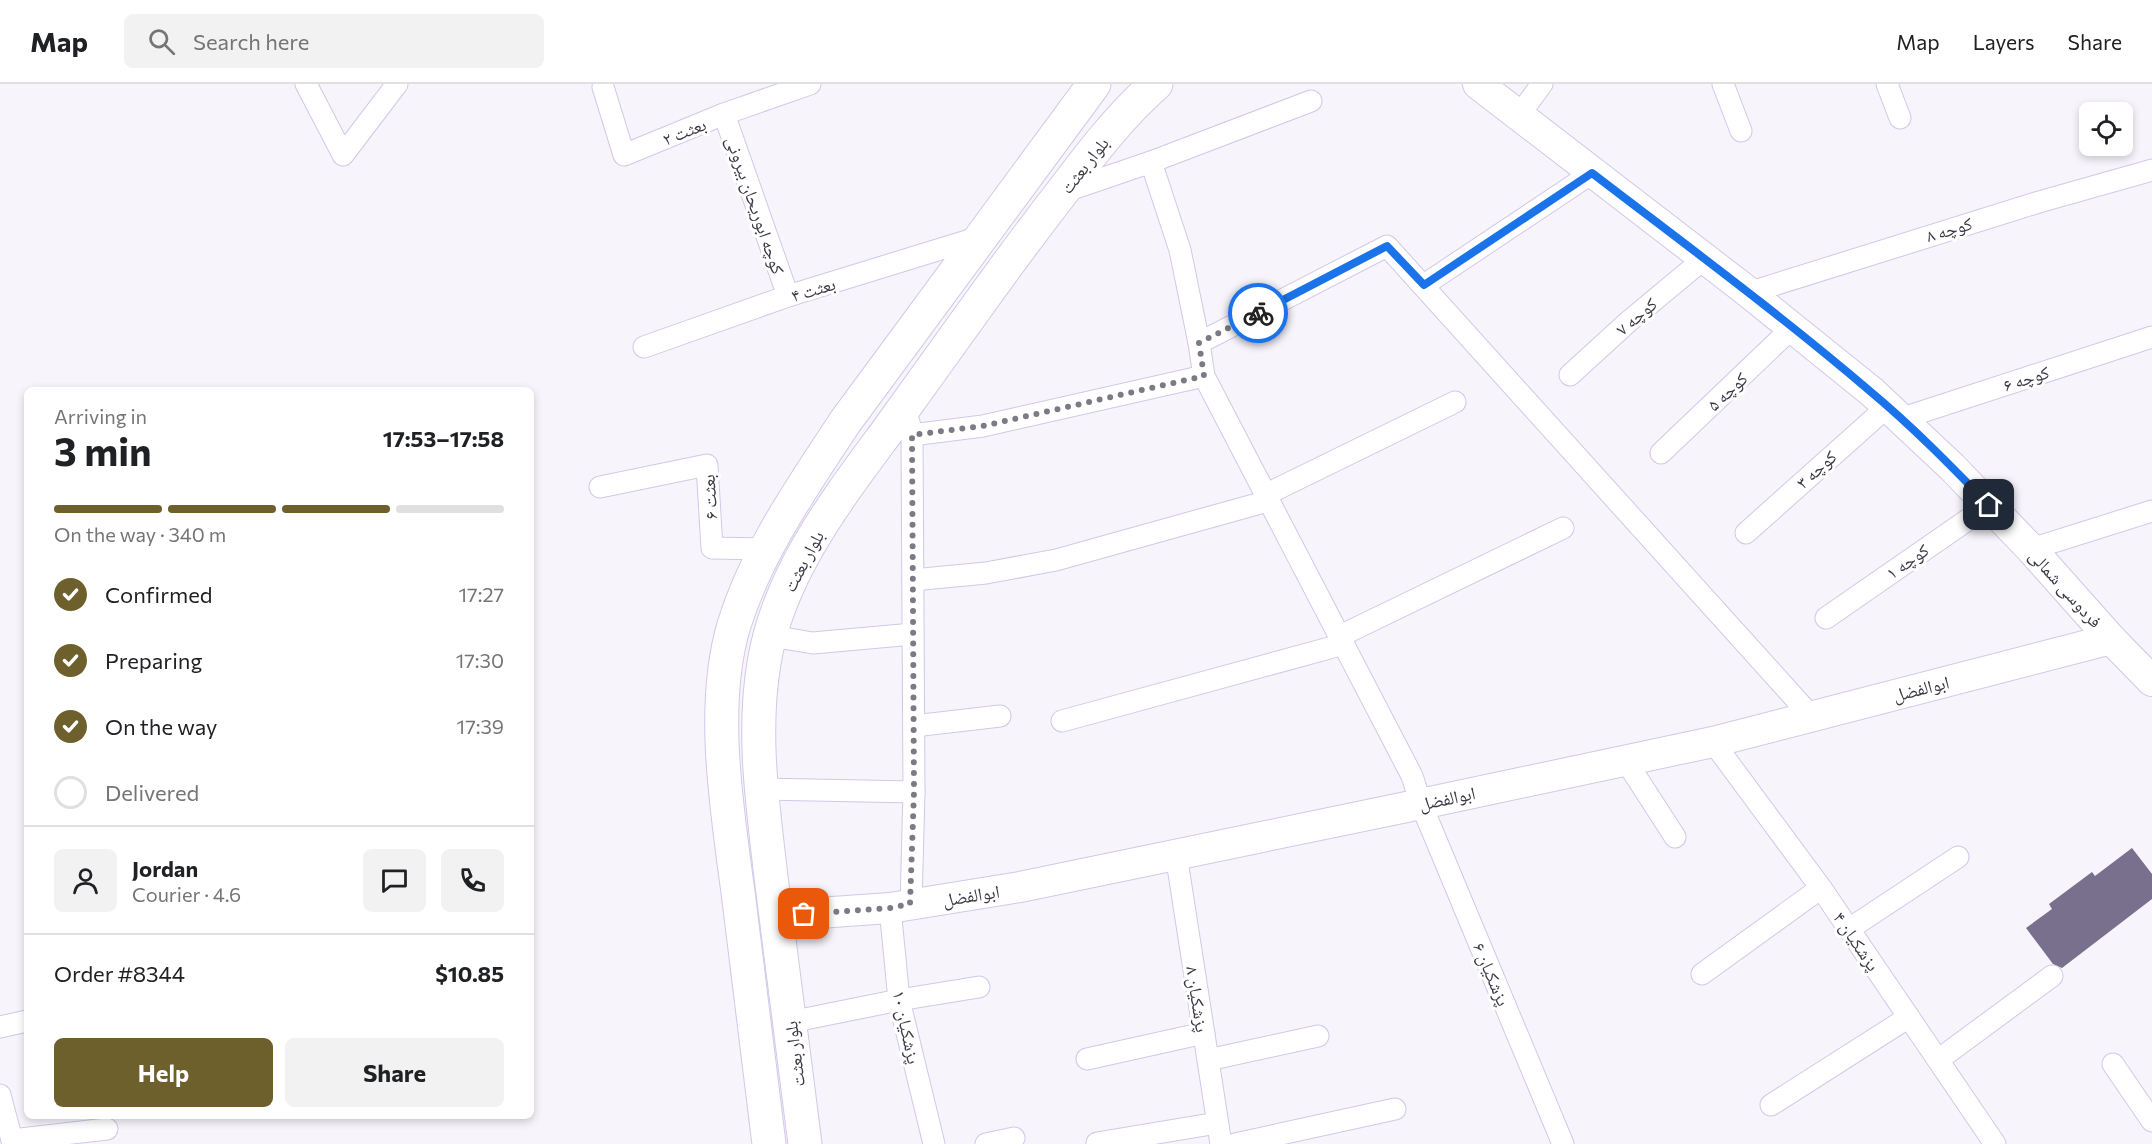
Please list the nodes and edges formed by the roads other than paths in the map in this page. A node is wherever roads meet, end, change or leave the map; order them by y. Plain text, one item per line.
1 (306, 84) edge
2 (397, 84) edge
3 (810, 84) edge
4 (1095, 84) edge
5 (1156, 84) edge
6 (1478, 84) edge
7 (1542, 84) edge
8 (1723, 84) edge
9 (1887, 84) edge
10 (603, 85) edge
11 (1311, 101) dead end
12 (724, 114) junction
13 (1519, 114) junction
14 (1900, 118) dead end
15 (1742, 131) dead end
16 (1151, 162) junction
17 (2152, 170) edge
18 (1592, 173) junction
19 (1062, 192) junction
20 (984, 236) junction
21 (1705, 258) junction
22 (1424, 285) junction
23 (1748, 292) junction
24 (788, 296) junction
25 (1792, 328) junction
26 (2152, 337) edge
27 (1199, 343) junction
28 (644, 347) dead end
29 (1570, 375) dead end
30 (1204, 376) junction
31 (1455, 402) dead end
32 (1894, 413) junction
33 (909, 421) junction
34 (1661, 453) dead end
35 (600, 487) dead end
36 (1267, 498) junction
37 (1989, 505) junction
38 (2152, 511) edge
39 (1563, 528) dead end
40 (1746, 533) dead end
41 (766, 549) junction
42 (2031, 549) junction
43 (913, 580) junction
44 (1826, 618) dead end
45 (913, 634) junction
46 (771, 636) junction
47 (2111, 639) junction
48 (1342, 640) junction
49 (2152, 681) edge
50 (1000, 716) dead end
51 (1811, 716) junction
52 (1062, 721) dead end
53 (914, 726) junction
54 (1713, 742) junction
55 (1626, 761) junction
56 (762, 789) junction
57 (914, 792) junction
58 (1421, 804) junction
59 (1675, 837) dead end
60 (1176, 854) junction
61 (1958, 857) dead end
62 (1821, 888) junction
63 (900, 906) junction
64 (776, 916) junction
65 (1849, 929) junction
66 (1702, 974) dead end
67 (2052, 976) dead end
68 (979, 987) dead end
69 (899, 1000) junction
70 (1909, 1017) junction
71 (24, 1022) edge
72 (790, 1022) junction
73 (0, 1027) edge
74 (1203, 1033) junction
75 (1318, 1036) dead end
76 (1087, 1059) dead end
77 (1938, 1059) junction
78 (1208, 1060) junction
79 (2113, 1064) dead end
80 (0, 1095) edge
81 (1771, 1104) dead end
82 (1395, 1109) dead end
83 (2152, 1121) edge
84 (1217, 1123) junction
85 (107, 1129) dead end
86 (1014, 1138) dead end
87 (12, 1142) edge
88 (1097, 1143) edge
89 (769, 1144) edge
90 (805, 1144) edge
91 (934, 1144) edge
92 (986, 1144) edge
93 (1221, 1144) edge
94 (1235, 1144) edge
95 (1563, 1144) edge
96 (1995, 1144) edge

1 - 2 street
3 - 12 street, بعثت ۲
4 - 20 main road, بلوار بعثت
5 - 19 main road, بلوار بعثت
6 - 13 street, فردوسی شمالی
7 - 13 street
8 - 15 street
9 - 14 street
10 - 12 street, بعثت ۲
11 - 16 street
12 - 24 street, کوچه ابوریحان بیرونی
13 - 18 street, فردوسی شمالی
16 - 19 street
16 - 27 street, پزشکیان ۶
17 - 23 street, کوچه ۸
18 - 21 street, فردوسی شمالی
18 - 22 street
19 - 33 main road, بلوار بعثت
20 - 24 street, بعثت ۴
20 - 41 main road, بلوار بعثت
21 - 23 street, فردوسی شمالی
21 - 29 street, کوچه ۷
22 - 27 street
22 - 51 street
23 - 25 street, فردوسی شمالی
24 - 28 street, بعثت ۴
25 - 32 street, فردوسی شمالی
25 - 34 street, کوچه ۵
26 - 32 street, کوچه ۶
27 - 30 street, پزشکیان ۶
30 - 33 street
30 - 36 street, پزشکیان ۶
31 - 36 street
32 - 37 street, فردوسی شمالی
32 - 40 street, کوچه ۳
33 - 43 street, پزشکیان ۱۰
33 - 46 main road, بلوار بعثت
35 - 41 street, بعثت ۶
36 - 43 street
36 - 48 street, پزشکیان ۶
37 - 42 street, فردوسی شمالی
37 - 44 street, کوچه ۱
38 - 42 street
39 - 48 street
41 - 89 main road, بلوار بعثت
42 - 47 street, فردوسی شمالی
43 - 45 street, پزشکیان ۱۰
45 - 46 street
45 - 53 street, پزشکیان ۱۰
46 - 56 main road, بلوار بعثت
47 - 49 street, فردوسی شمالی
47 - 51 street, ابوالفضل
48 - 52 street
48 - 58 street, پزشکیان ۶
50 - 53 street
51 - 54 street, ابوالفضل
53 - 57 street, پزشکیان ۱۰
54 - 55 street, ابوالفضل
54 - 62 street, پزشکیان ۴
55 - 58 street, ابوالفضل
55 - 59 street
56 - 57 street
56 - 64 main road, بلوار بعثت
57 - 63 street, پزشکیان ۱۰
58 - 60 street, ابوالفضل
58 - 95 street, پزشکیان ۶
60 - 63 street, ابوالفضل
60 - 74 street, پزشکیان ۸
61 - 65 street
62 - 65 street, پزشکیان ۴
62 - 66 street
63 - 64 street, ابوالفضل
63 - 69 street, پزشکیان ۱۰
64 - 72 main road, بلوار بعثت
65 - 70 street, پزشکیان ۴
67 - 77 street
68 - 69 street
69 - 72 street
69 - 91 street, پزشکیان ۱۰
70 - 77 street, پزشکیان ۴
70 - 81 street
71 - 73 street
72 - 90 main road, بلوار بعثت
74 - 76 street
74 - 78 street, پزشکیان ۸
75 - 78 street
77 - 96 street, پزشکیان ۴
78 - 84 street, پزشکیان ۸
79 - 83 street
80 - 87 street
82 - 94 street
84 - 88 street
84 - 93 street, پزشکیان ۸
85 - 87 street
86 - 92 street

